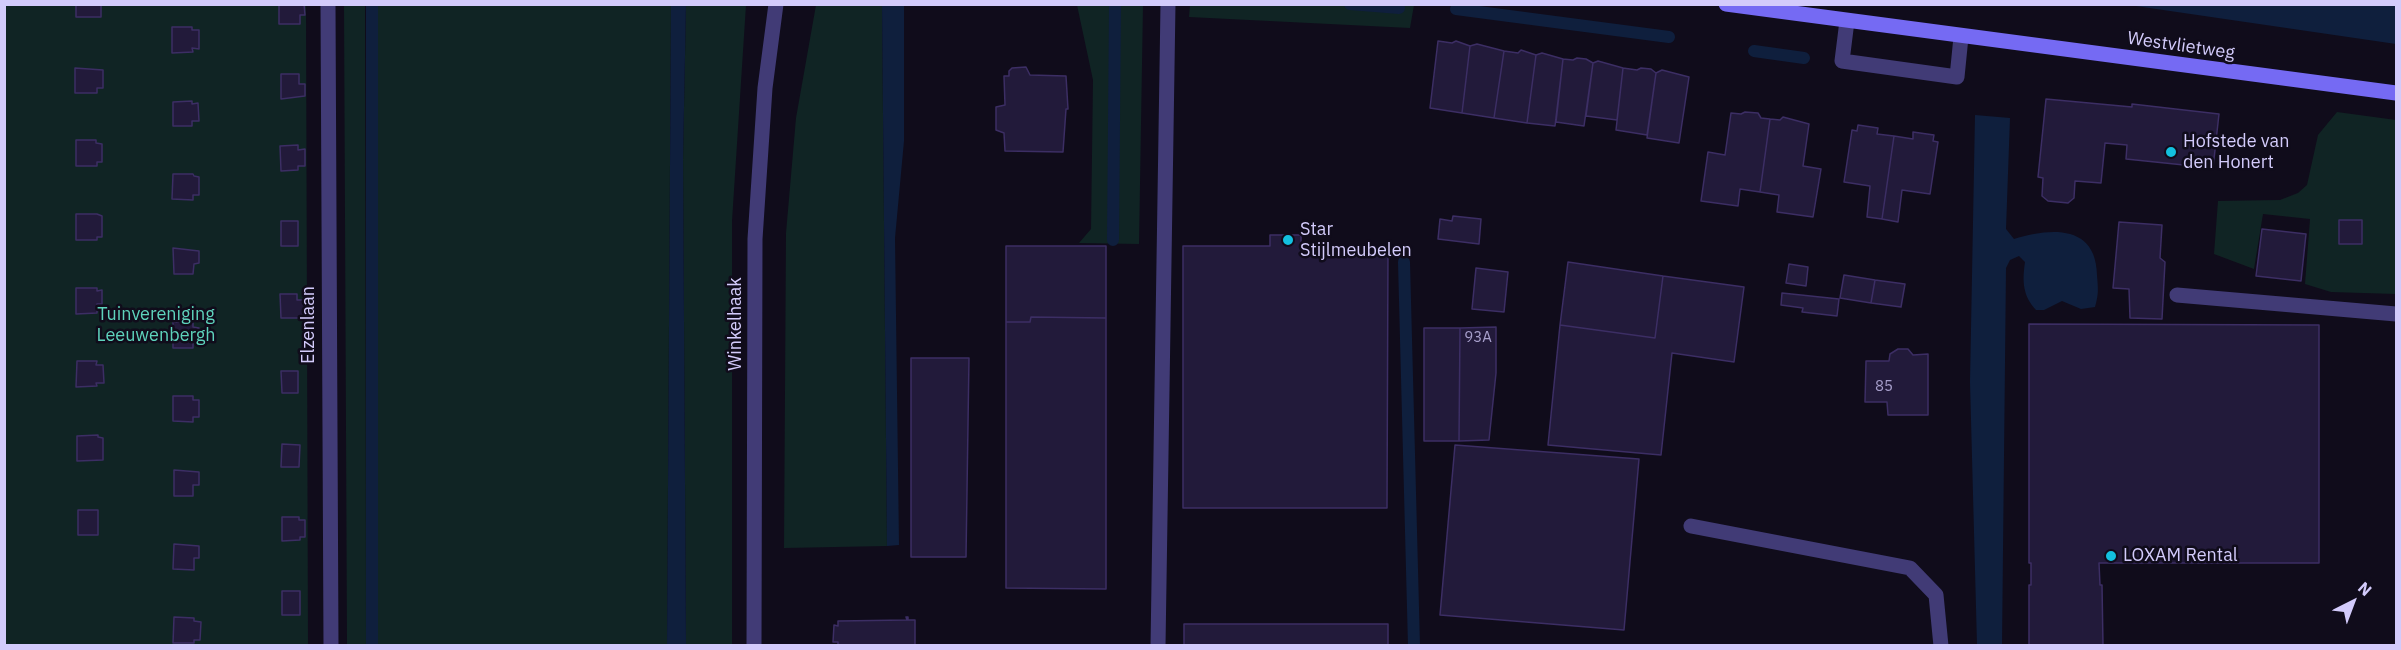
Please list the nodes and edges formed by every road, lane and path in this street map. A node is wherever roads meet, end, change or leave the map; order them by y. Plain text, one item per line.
1 (328, 4) edge
2 (776, 4) edge
3 (1168, 4) edge
4 (1726, 4) edge
5 (1846, 21) junction
6 (1961, 37) junction
7 (2397, 93) edge
8 (2177, 295) dead end
9 (2397, 314) edge
10 (1691, 526) dead end
11 (331, 645) edge
12 (754, 645) edge
13 (1158, 645) edge
14 (1941, 645) edge

1 - 11 street, Elzenlaan
2 - 12 street, Winkelhaak
3 - 13 street
4 - 5 street, Westvlietweg
5 - 6 street, Westvlietweg
5 - 6 street
6 - 7 street, Westvlietweg
8 - 9 street
10 - 14 street

